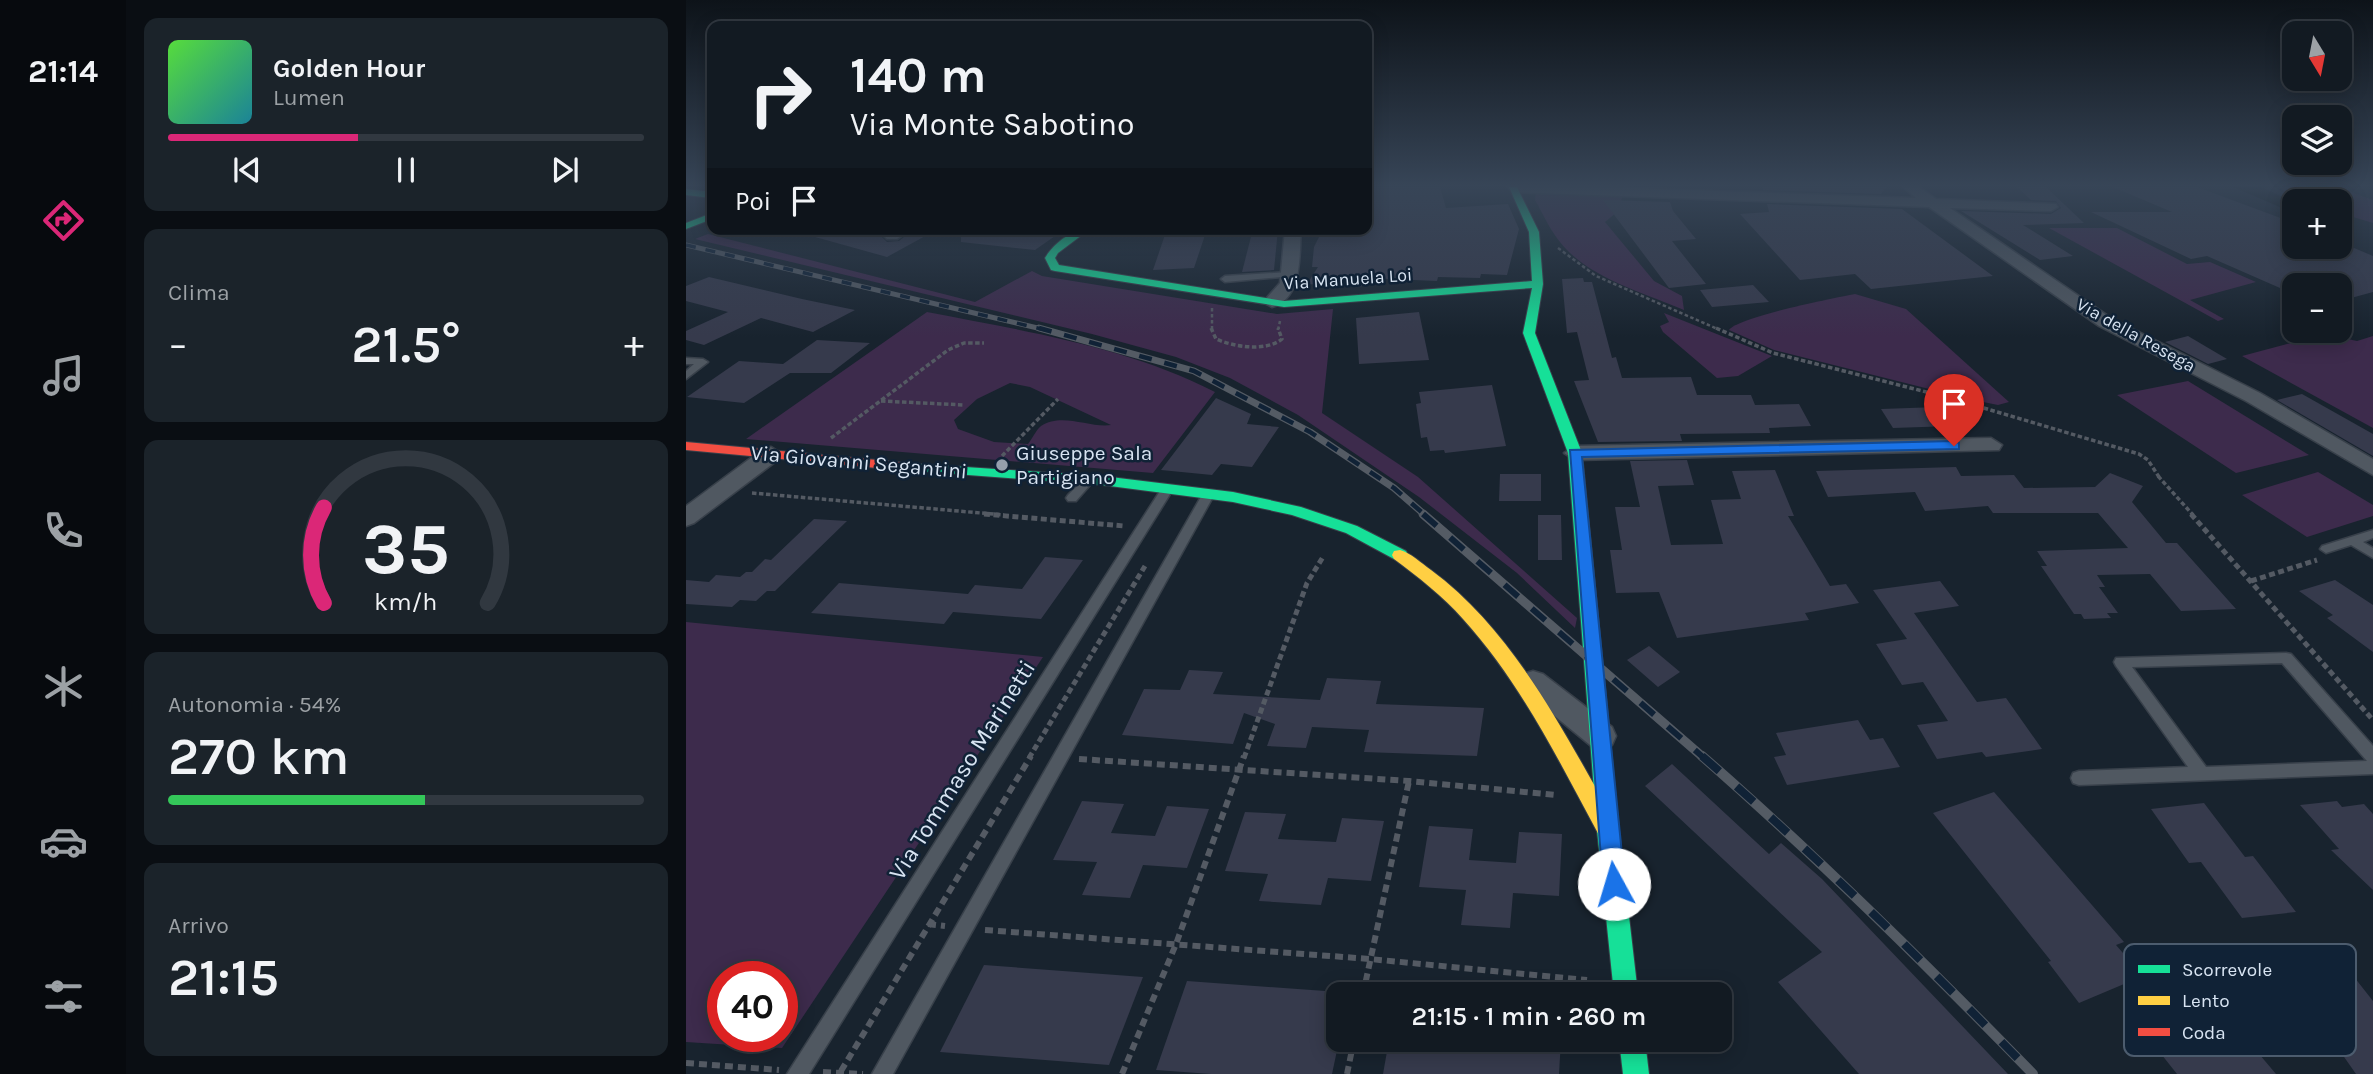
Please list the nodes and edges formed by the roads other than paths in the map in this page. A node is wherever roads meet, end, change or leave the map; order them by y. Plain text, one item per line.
1 (1074, 237) edge
2 (1292, 237) edge
3 (1534, 237) edge
4 (1979, 237) edge
5 (1289, 274) junction
6 (1225, 279) dead end
7 (1538, 284) junction
8 (1272, 302) junction
9 (686, 361) edge
10 (686, 376) edge
11 (1986, 445) road end
12 (686, 446) edge
13 (1575, 453) junction
14 (771, 454) junction
15 (2373, 468) edge
16 (1086, 482) junction
17 (1166, 491) junction
18 (1208, 495) junction
19 (1072, 498) dead end
20 (686, 518) edge
21 (2373, 534) edge
22 (2353, 541) junction
23 (2326, 549) road end
24 (2373, 554) edge
25 (1518, 671) junction
26 (1601, 736) junction
27 (2373, 757) edge
28 (2373, 767) edge
29 (2203, 774) junction
30 (2079, 778) dead end
31 (1608, 830) junction
32 (1625, 982) edge
33 (1633, 1052) edge
34 (797, 1074) edge
35 (882, 1074) edge
36 (1636, 1074) edge

1 - 8 street, Via Manuela Loi
2 - 5 street
3 - 7 street
4 - 15 street, Via della Resega
5 - 6 lane
5 - 8 street
7 - 8 street, Via Manuela Loi
7 - 13 street
9 - 10 lane
11 - 13 street
12 - 14 street, Via Giovanni Segantini
13 - 26 street
14 - 16 street, Via Giovanni Segantini
14 - 20 street
16 - 17 street, Via Giovanni Segantini
16 - 19 lane
17 - 18 street, Via Giovanni Segantini
17 - 34 lane, Via Tommaso Marinetti
18 - 25 street, Via Giovanni Segantini
18 - 35 lane
21 - 22 lane
22 - 23 lane
22 - 24 lane
25 - 26 street, Via Giovanni Segantini
25 - 31 street, Via Giovanni Segantini
26 - 31 street
27 - 29 lane
28 - 29 lane
29 - 30 lane
31 - 32 street
33 - 36 street

